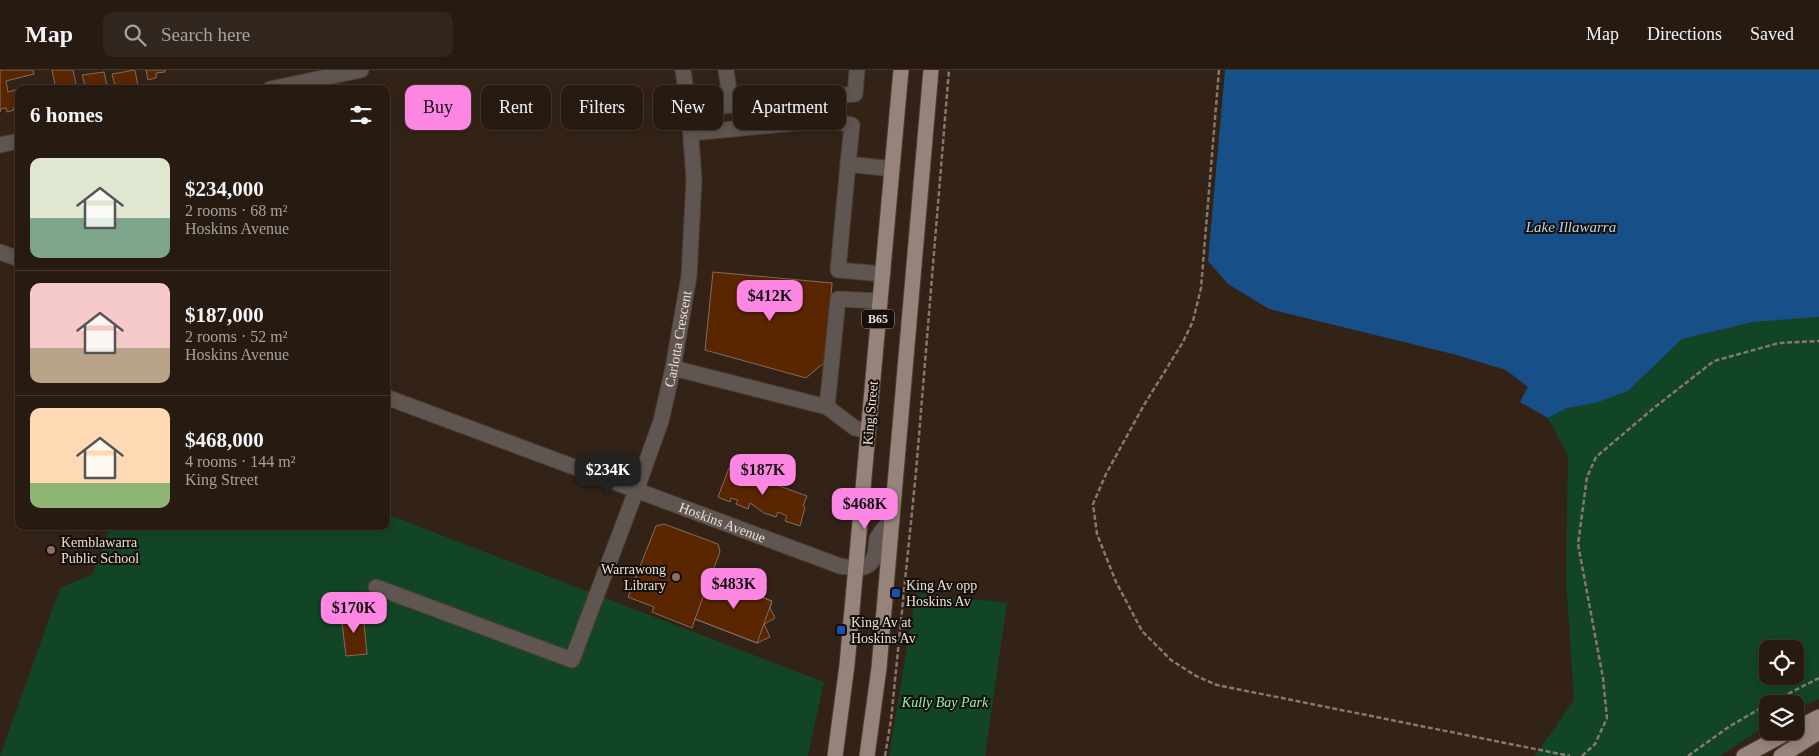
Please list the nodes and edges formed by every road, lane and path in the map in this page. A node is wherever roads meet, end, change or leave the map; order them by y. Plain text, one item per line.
1 (361, 70) edge
2 (683, 70) edge
3 (726, 70) edge
4 (857, 70) edge
5 (901, 70) edge
6 (931, 70) edge
7 (949, 70) edge
8 (1219, 70) edge
9 (289, 85) edge
10 (685, 85) edge
11 (731, 104) junction
12 (723, 105) edge
13 (691, 130) edge
14 (691, 133) junction
15 (15, 142) edge
16 (0, 145) edge
17 (848, 164) junction
18 (892, 169) junction
19 (0, 252) edge
20 (15, 258) edge
21 (883, 274) junction
22 (880, 301) junction
23 (1819, 341) edge
24 (674, 368) junction
25 (390, 399) edge
26 (827, 407) junction
27 (868, 431) junction
28 (636, 491) junction
29 (892, 520) junction
30 (856, 569) junction
31 (376, 587) dead end
32 (1819, 678) edge
33 (1786, 695) edge
34 (1759, 709) edge
35 (1819, 717) edge
36 (1804, 724) edge
37 (1819, 732) edge
38 (1773, 740) edge
39 (835, 756) edge
40 (868, 756) edge
41 (885, 756) edge
42 (1570, 756) edge
43 (1582, 756) edge
44 (1688, 756) edge
45 (1744, 756) edge
46 (1781, 756) edge

1 - 9 street
2 - 10 street, Carlotta Crescent
3 - 11 street
4 - 11 street
5 - 18 main road, King Street / B65
6 - 29 main road, B65
7 - 41 path
8 - 42 path
11 - 12 street
13 - 14 street, Carlotta Crescent
14 - 17 street
14 - 24 street, Carlotta Crescent
15 - 16 street
17 - 18 street
17 - 21 street
18 - 21 main road, King Street / B65
19 - 20 street
21 - 22 main road, King Street / B65
22 - 26 street
22 - 27 main road, King Street / B65
23 - 43 path
24 - 26 street
24 - 28 street, Carlotta Crescent
25 - 28 street, Hoskins Avenue
26 - 27 street
27 - 30 main road, King Street / B65
28 - 30 street, Hoskins Avenue
28 - 31 street, Carlotta Crescent
29 - 30 street
29 - 40 main road, B65
30 - 39 main road, King Street / B65
32 - 33 path
34 - 44 path
35 - 36 main road
37 - 46 main road
38 - 45 main road

